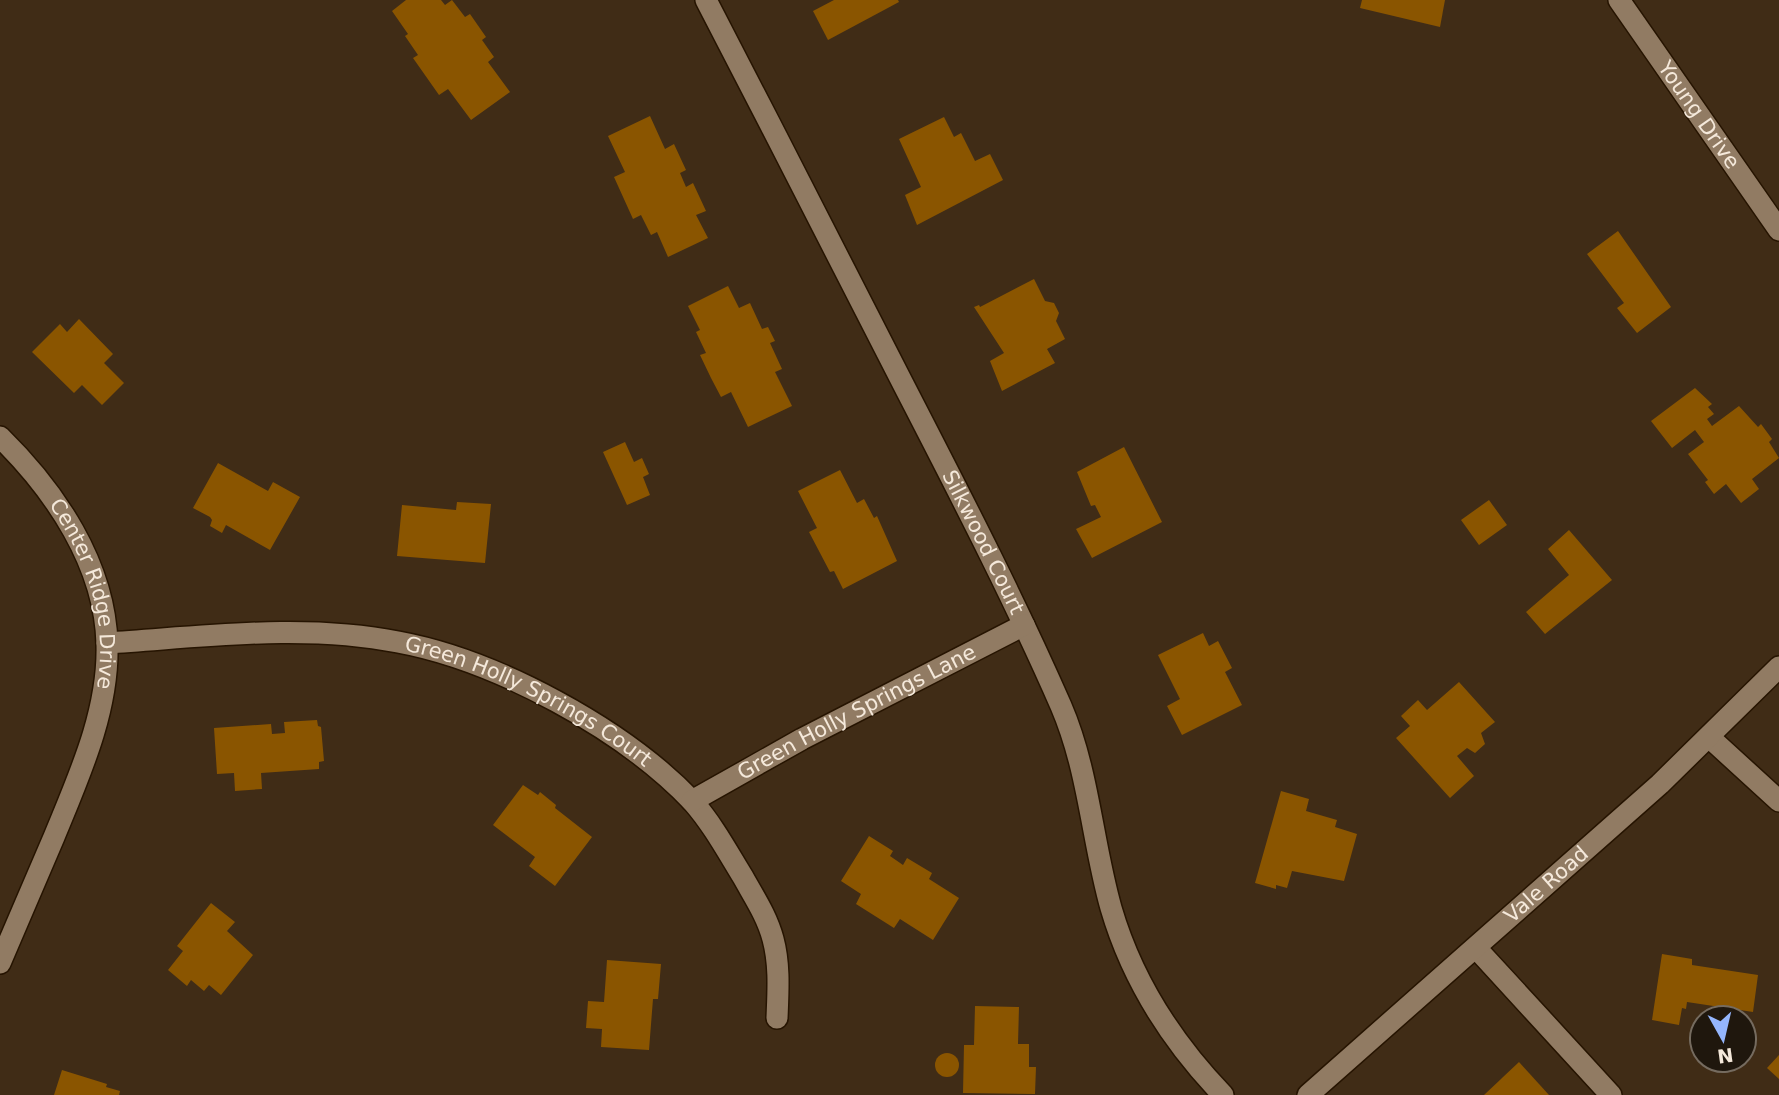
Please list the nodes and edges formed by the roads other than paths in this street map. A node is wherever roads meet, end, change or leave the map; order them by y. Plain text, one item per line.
1 (706, 0) edge
2 (1619, 0) edge
3 (1779, 230) edge
4 (0, 437) edge
5 (1024, 625) junction
6 (107, 643) junction
7 (1779, 667) edge
8 (1709, 737) junction
9 (1779, 801) edge
10 (692, 802) junction
11 (1477, 949) junction
12 (0, 963) edge
13 (777, 1018) dead end
14 (1223, 1095) edge
15 (1308, 1095) edge
16 (1611, 1095) edge

1 - 5 street, Silkwood Court
2 - 3 street, Young Drive
4 - 6 street, Center Ridge Drive
5 - 10 street, Green Holly Springs Lane
5 - 14 street, Silkwood Court
6 - 10 street, Green Holly Springs Court
6 - 12 street, Center Ridge Drive
7 - 8 street, Vale Road
8 - 9 street
8 - 11 street, Vale Road
10 - 13 street, Green Holly Springs Court
11 - 15 street, Vale Road
11 - 16 street

